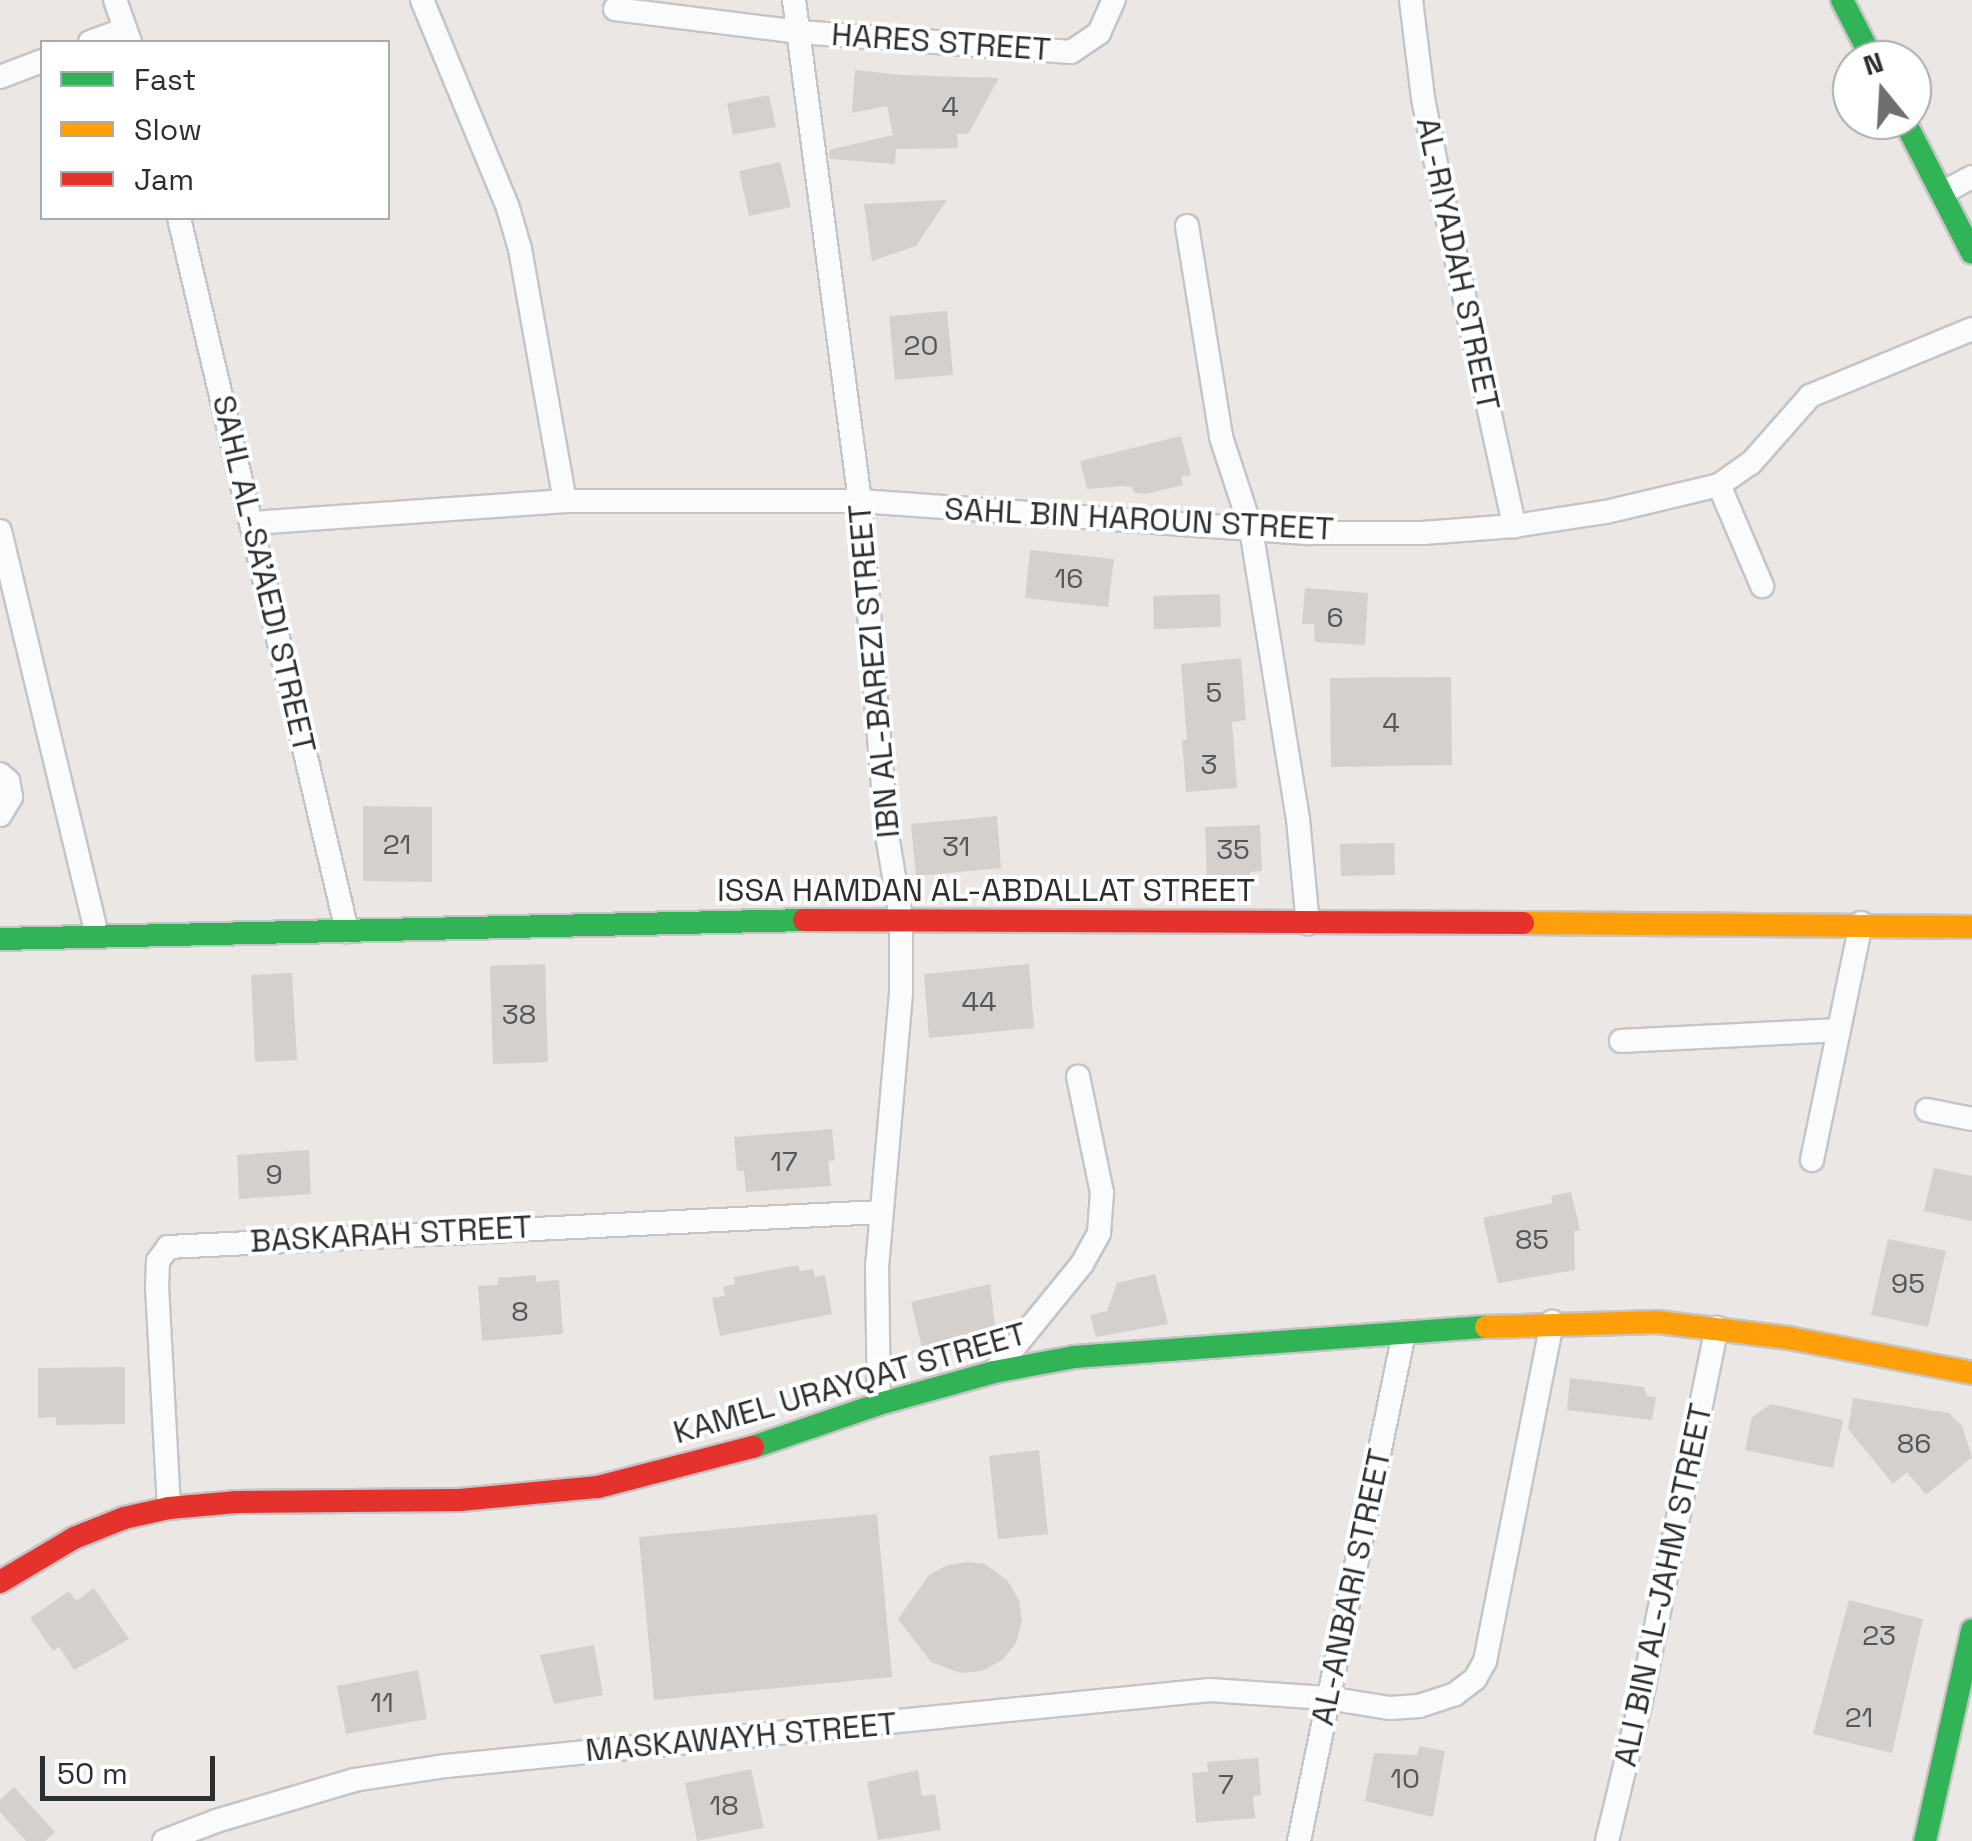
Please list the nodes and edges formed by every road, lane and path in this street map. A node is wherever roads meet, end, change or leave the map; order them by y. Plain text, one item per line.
1 (115, 0) edge
2 (422, 0) edge
3 (794, 0) edge
4 (1114, 0) edge
5 (1412, 0) edge
6 (1842, 0) edge
7 (615, 9) dead end
8 (799, 32) junction
9 (128, 36) edge
10 (103, 40) edge
11 (1863, 40) edge
12 (40, 62) edge
13 (0, 77) edge
14 (1914, 140) edge
15 (1972, 178) edge
16 (1942, 193) junction
17 (179, 220) edge
18 (1187, 226) dead end
19 (1972, 253) edge
20 (1972, 328) edge
21 (1719, 485) junction
22 (564, 501) junction
23 (860, 502) junction
24 (252, 523) junction
25 (1514, 526) junction
26 (1252, 529) junction
27 (0, 532) edge
28 (1762, 586) dead end
29 (0, 774) edge
30 (0, 814) edge
31 (901, 918) junction
32 (1861, 923) junction
33 (1308, 924) junction
34 (1972, 927) edge
35 (347, 931) junction
36 (98, 935) junction
37 (0, 939) edge
38 (1839, 1030) junction
39 (1620, 1041) dead end
40 (1078, 1076) dead end
41 (1927, 1110) dead end
42 (1972, 1119) edge
43 (1812, 1160) dead end
44 (880, 1212) junction
45 (1552, 1322) junction
46 (1717, 1328) junction
47 (1404, 1334) junction
48 (994, 1372) junction
49 (1972, 1373) edge
50 (879, 1404) junction
51 (169, 1508) junction
52 (0, 1582) edge
53 (1972, 1630) edge
54 (1327, 1698) junction
55 (164, 1841) edge
56 (1299, 1841) edge
57 (1607, 1841) edge
58 (1925, 1841) edge

1 - 9 street
2 - 22 street
3 - 8 street, IBN AL-BAREZI STREET
4 - 8 street, HARES STREET
5 - 25 street, AL-RIYADAH STREET
6 - 11 street
7 - 8 street, HARES STREET
8 - 23 street, IBN AL-BAREZI STREET
9 - 10 street
12 - 13 street
14 - 16 street
15 - 16 street
16 - 19 street
17 - 24 street, SAHL AL-SA'AEDI STREET
18 - 26 street
20 - 21 street, SAHL BIN HAROUN STREET
21 - 25 street, SAHL BIN HAROUN STREET
21 - 28 street
22 - 23 street, SAHL BIN HAROUN STREET
22 - 24 street, SAHL BIN HAROUN STREET
23 - 26 street, SAHL BIN HAROUN STREET
23 - 31 street, IBN AL-BAREZI STREET
24 - 35 street, SAHL AL-SA'AEDI STREET
25 - 26 street, SAHL BIN HAROUN STREET
26 - 33 street
27 - 36 street
29 - 30 street
31 - 33 street, ISSA HAMDAN AL-ABDALLAT STREET
31 - 35 street, ISSA HAMDAN AL-ABDALLAT STREET
31 - 44 street, IBN AL-BAREZI STREET
32 - 33 street, ISSA HAMDAN AL-ABDALLAT STREET
32 - 34 street, ISSA HAMDAN AL-ABDALLAT STREET
32 - 38 street
35 - 36 street, ISSA HAMDAN AL-ABDALLAT STREET
36 - 37 street, ISSA HAMDAN AL-ABDALLAT STREET
38 - 39 street
38 - 43 street
40 - 48 street
41 - 42 street
44 - 50 street, IBN AL-BAREZI STREET
44 - 51 street, BASKARAH STREET
45 - 46 street, KAMEL URAYQAT STREET
45 - 47 street, KAMEL URAYQAT STREET
45 - 54 street, MASKAWAYH STREET
46 - 49 street, KAMEL URAYQAT STREET
46 - 57 street, ALI BIN AL-JAHM STREET
47 - 48 street, KAMEL URAYQAT STREET
47 - 54 street, AL-ANBARI STREET
48 - 50 street, KAMEL URAYQAT STREET
50 - 51 street, KAMEL URAYQAT STREET
51 - 52 street, KAMEL URAYQAT STREET
53 - 58 street
54 - 55 street, MASKAWAYH STREET
54 - 56 street, AL-ANBARI STREET

